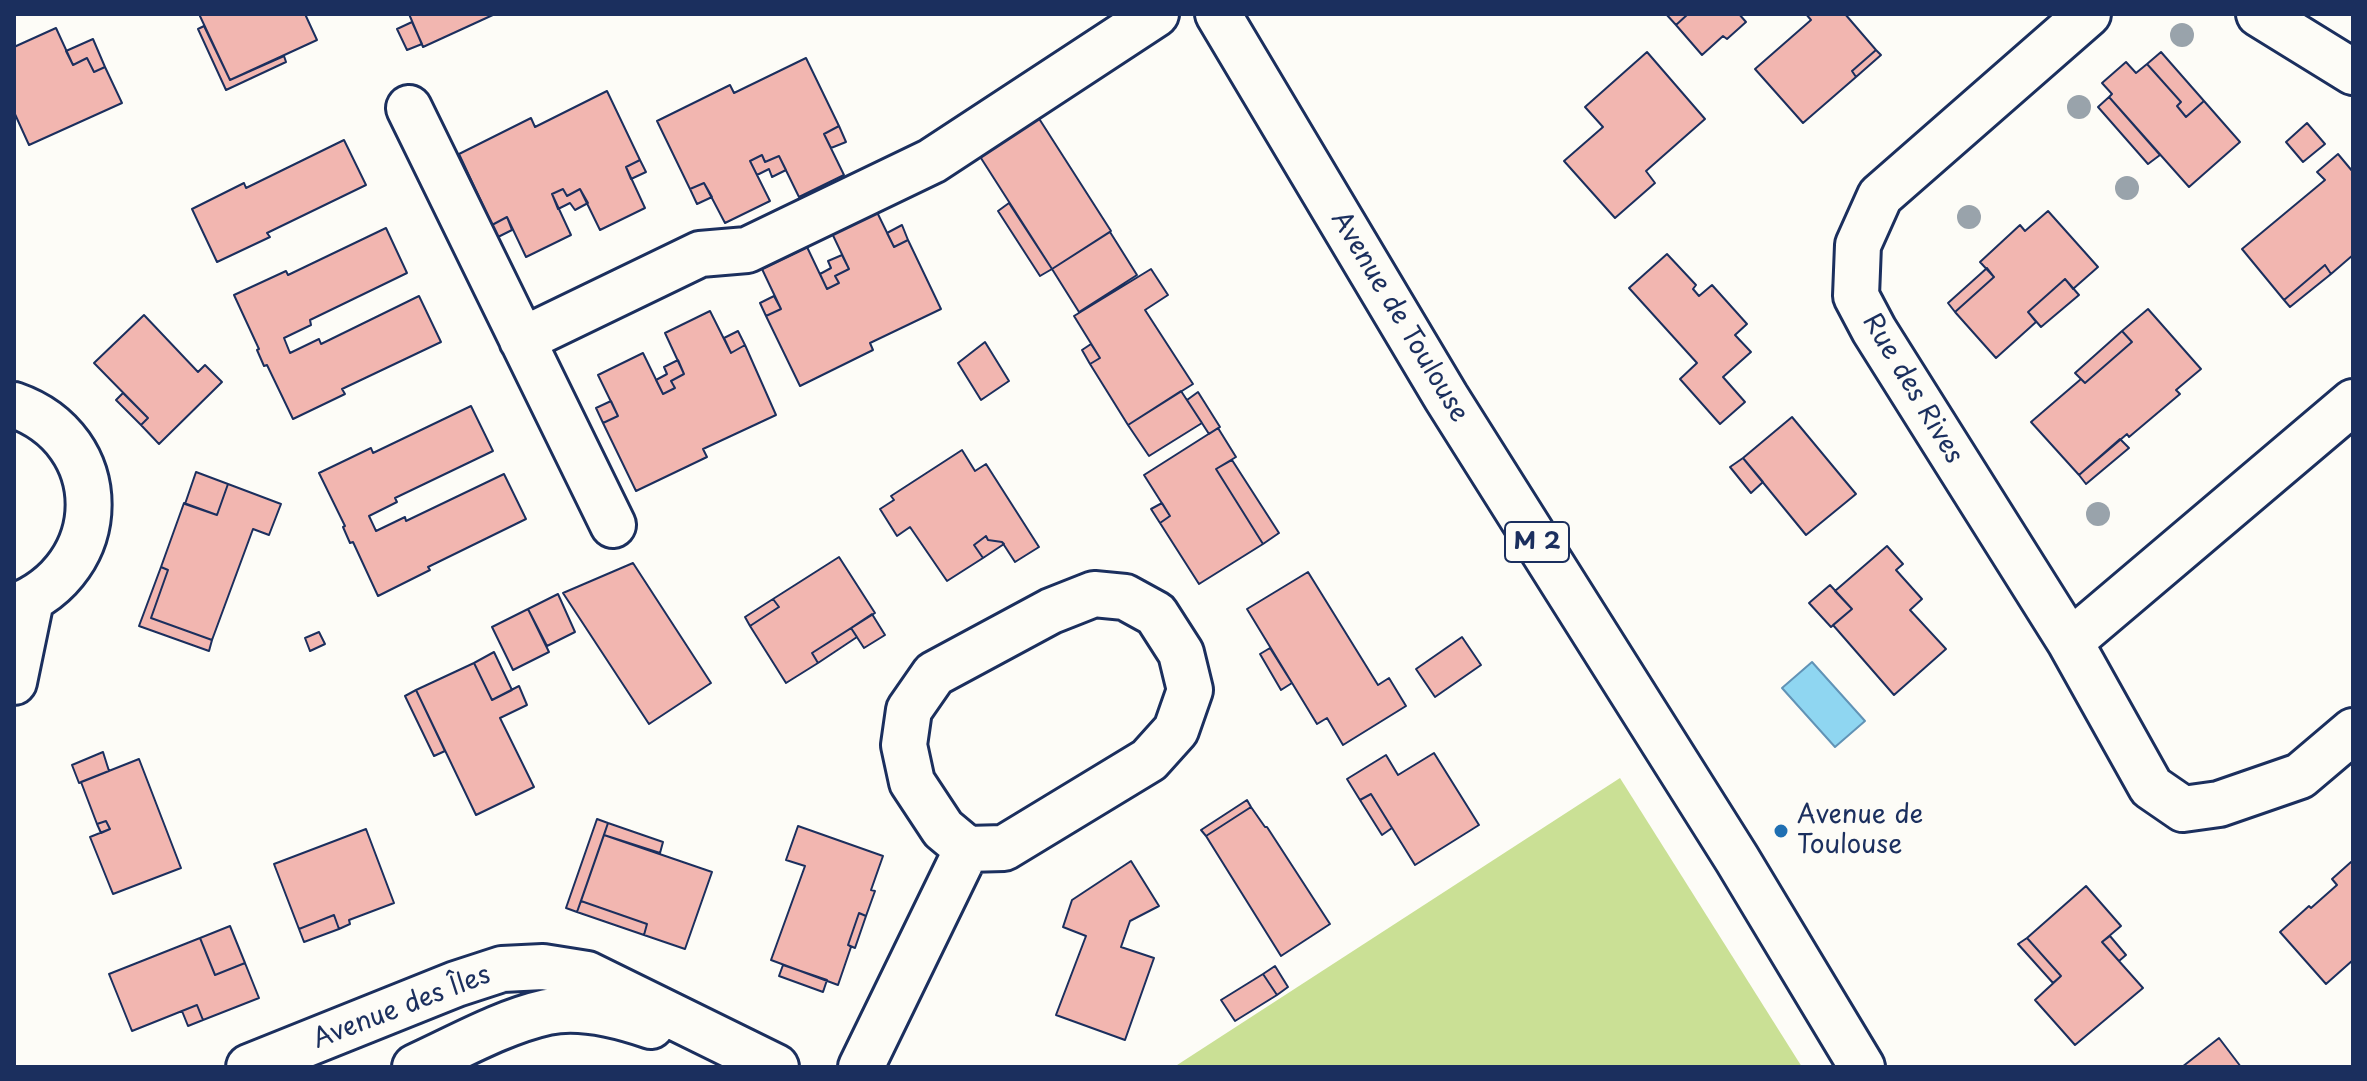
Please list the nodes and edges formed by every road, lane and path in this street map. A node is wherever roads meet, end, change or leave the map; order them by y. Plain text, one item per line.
1 (1156, 14) edge
2 (1218, 14) edge
3 (2088, 14) edge
4 (2259, 14) edge
5 (2353, 72) edge
6 (409, 108) dead end
7 (522, 340) junction
8 (2353, 402) edge
9 (14, 405) edge
10 (613, 525) dead end
11 (23, 604) edge
12 (2070, 642) junction
13 (14, 682) edge
14 (2353, 731) edge
15 (967, 849) junction
16 (249, 1067) edge
17 (415, 1067) edge
18 (769, 1067) edge
19 (776, 1067) edge
20 (861, 1067) edge
21 (1862, 1067) edge

1 - 7 street
2 - 21 street, Avenue de Toulouse / M 2
3 - 12 street, Rue des Rives
4 - 5 street
6 - 7 street
7 - 10 street
8 - 12 street
9 - 11 street
11 - 13 street
12 - 14 street, Rue des Rives
15 - 15 street
15 - 20 street
16 - 19 street, Avenue des Îles
17 - 18 street, Avenue des Îles

